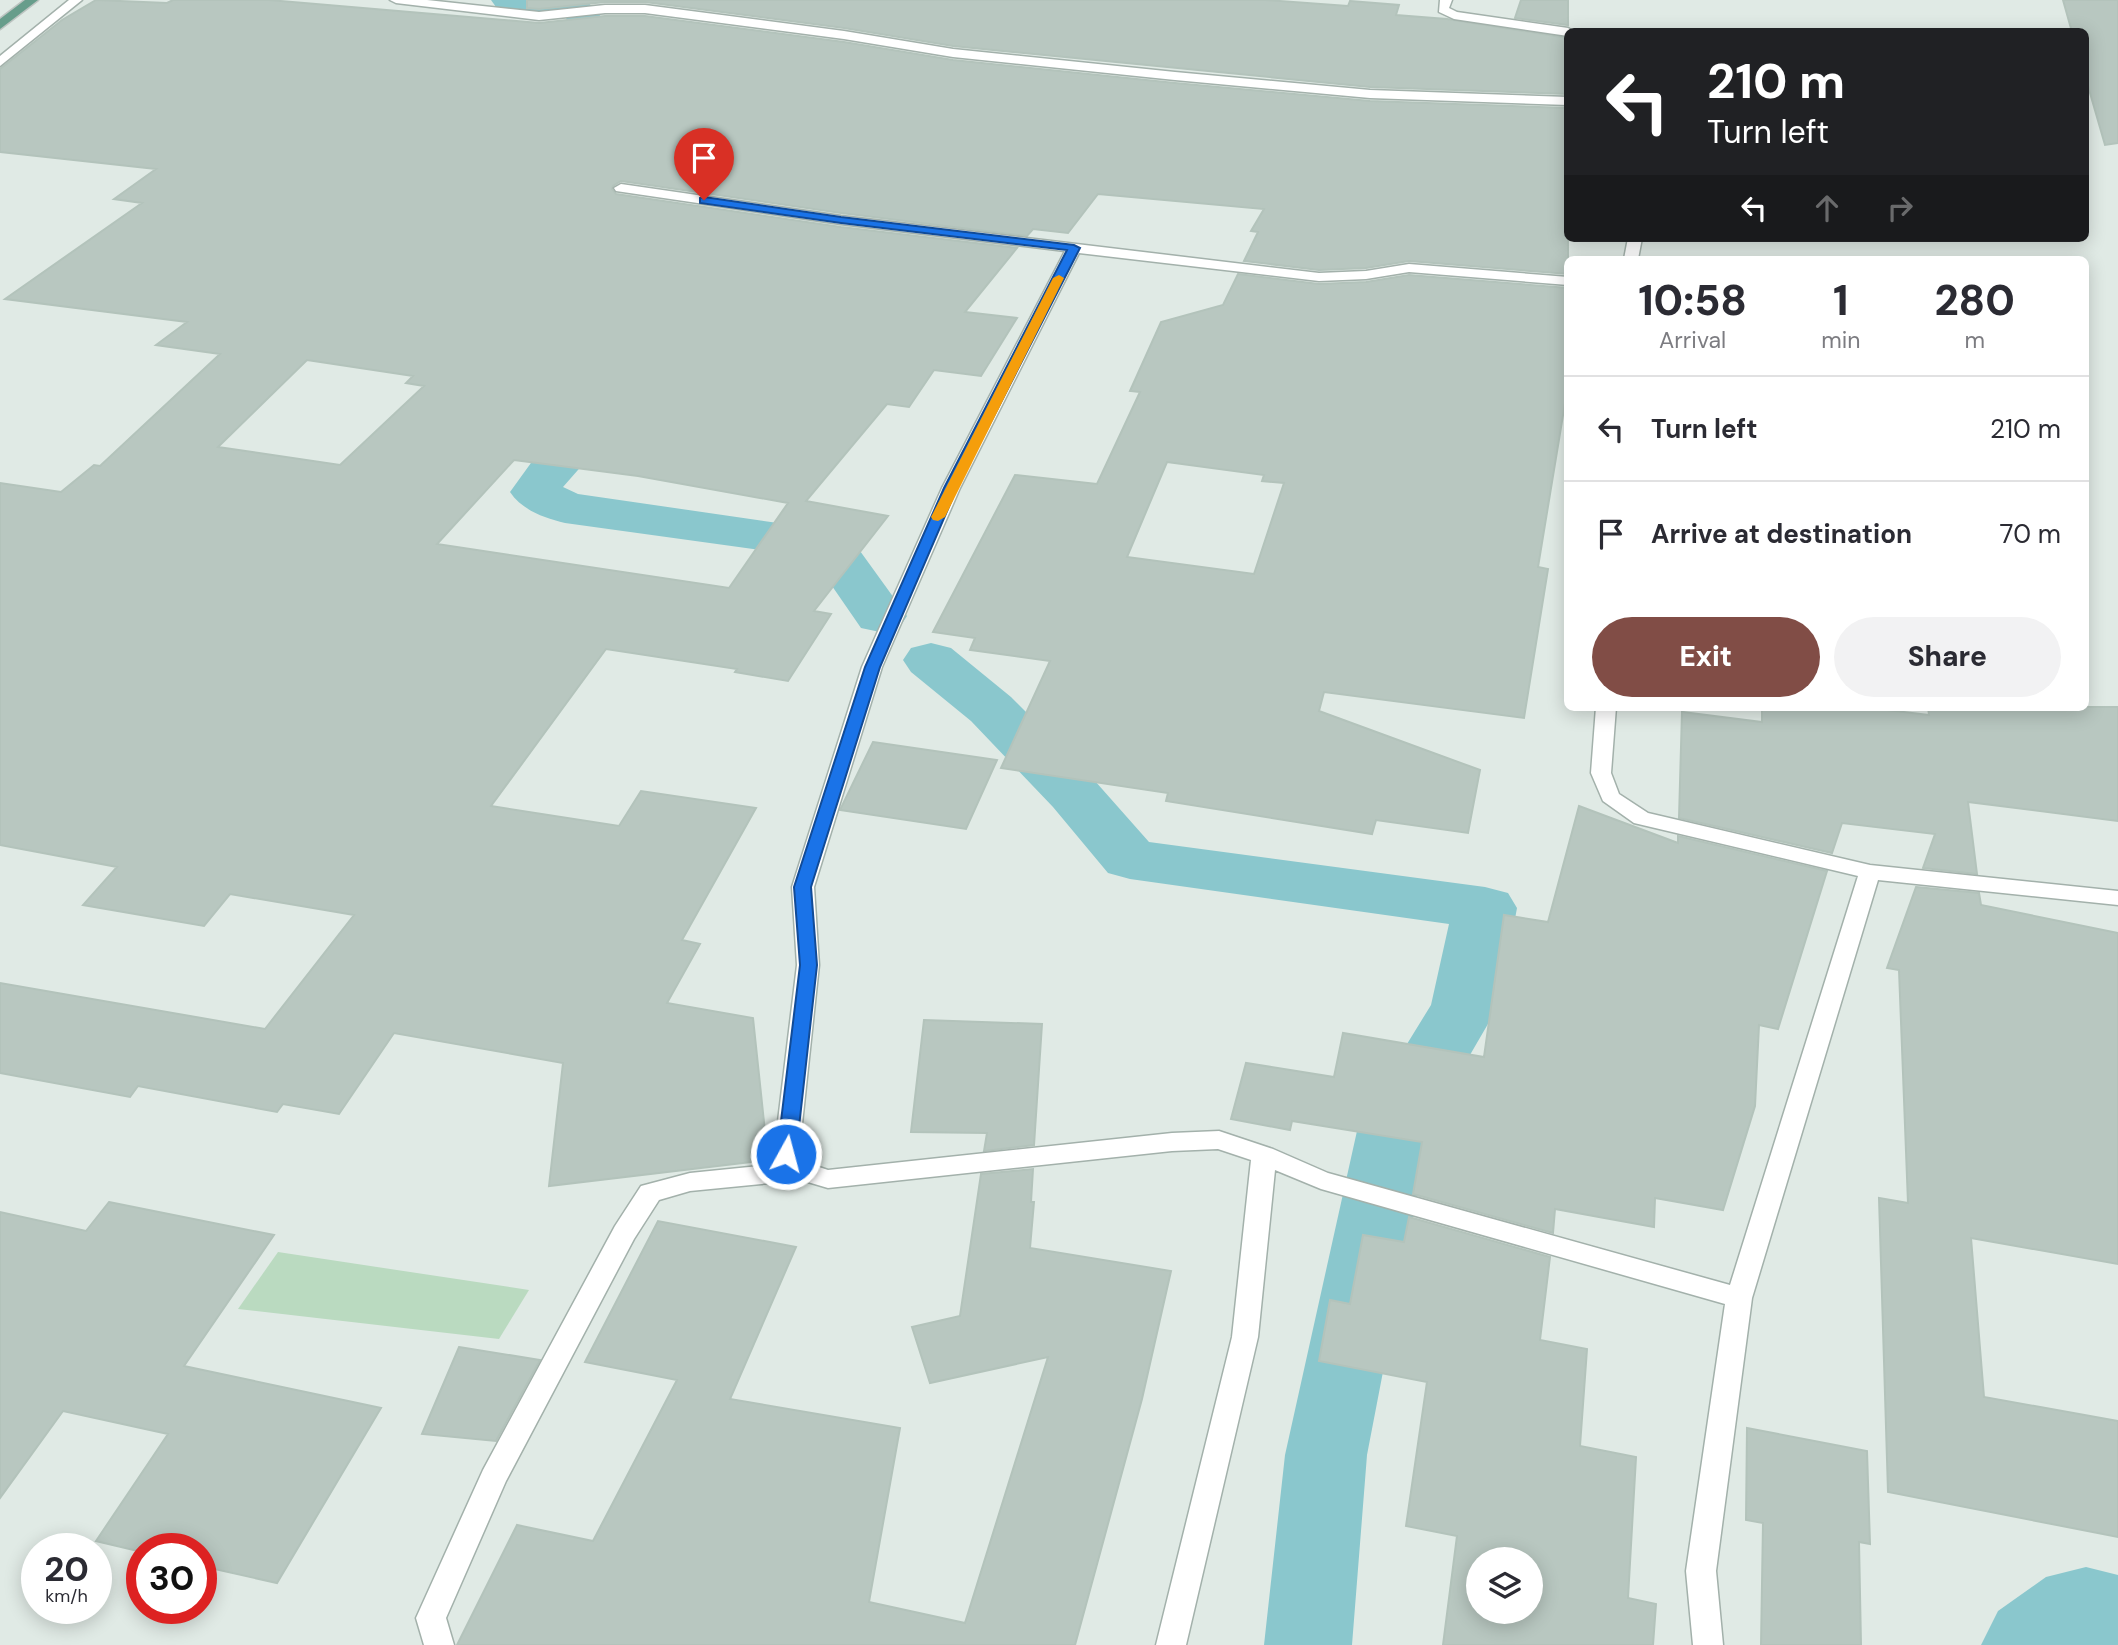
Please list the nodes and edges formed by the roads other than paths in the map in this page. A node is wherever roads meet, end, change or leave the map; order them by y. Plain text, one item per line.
1 (32, 0) edge
2 (76, 0) edge
3 (396, 0) edge
4 (1446, 0) edge
5 (0, 25) edge
6 (1564, 31) edge
7 (0, 62) edge
8 (1564, 101) edge
9 (621, 188) dead end
10 (1074, 248) junction
11 (1564, 281) edge
12 (1606, 711) edge
13 (1870, 872) junction
14 (2118, 898) edge
15 (1264, 1155) junction
16 (801, 1171) junction
17 (1739, 1298) junction
18 (439, 1645) edge
19 (1171, 1645) edge
20 (1708, 1645) edge

1 - 5 main road
2 - 7 street
3 - 8 street
4 - 6 street
9 - 10 street
10 - 11 street
10 - 16 street
12 - 13 street
13 - 14 street
13 - 17 street
15 - 16 street
15 - 17 street
15 - 19 street
16 - 18 street
17 - 20 street

